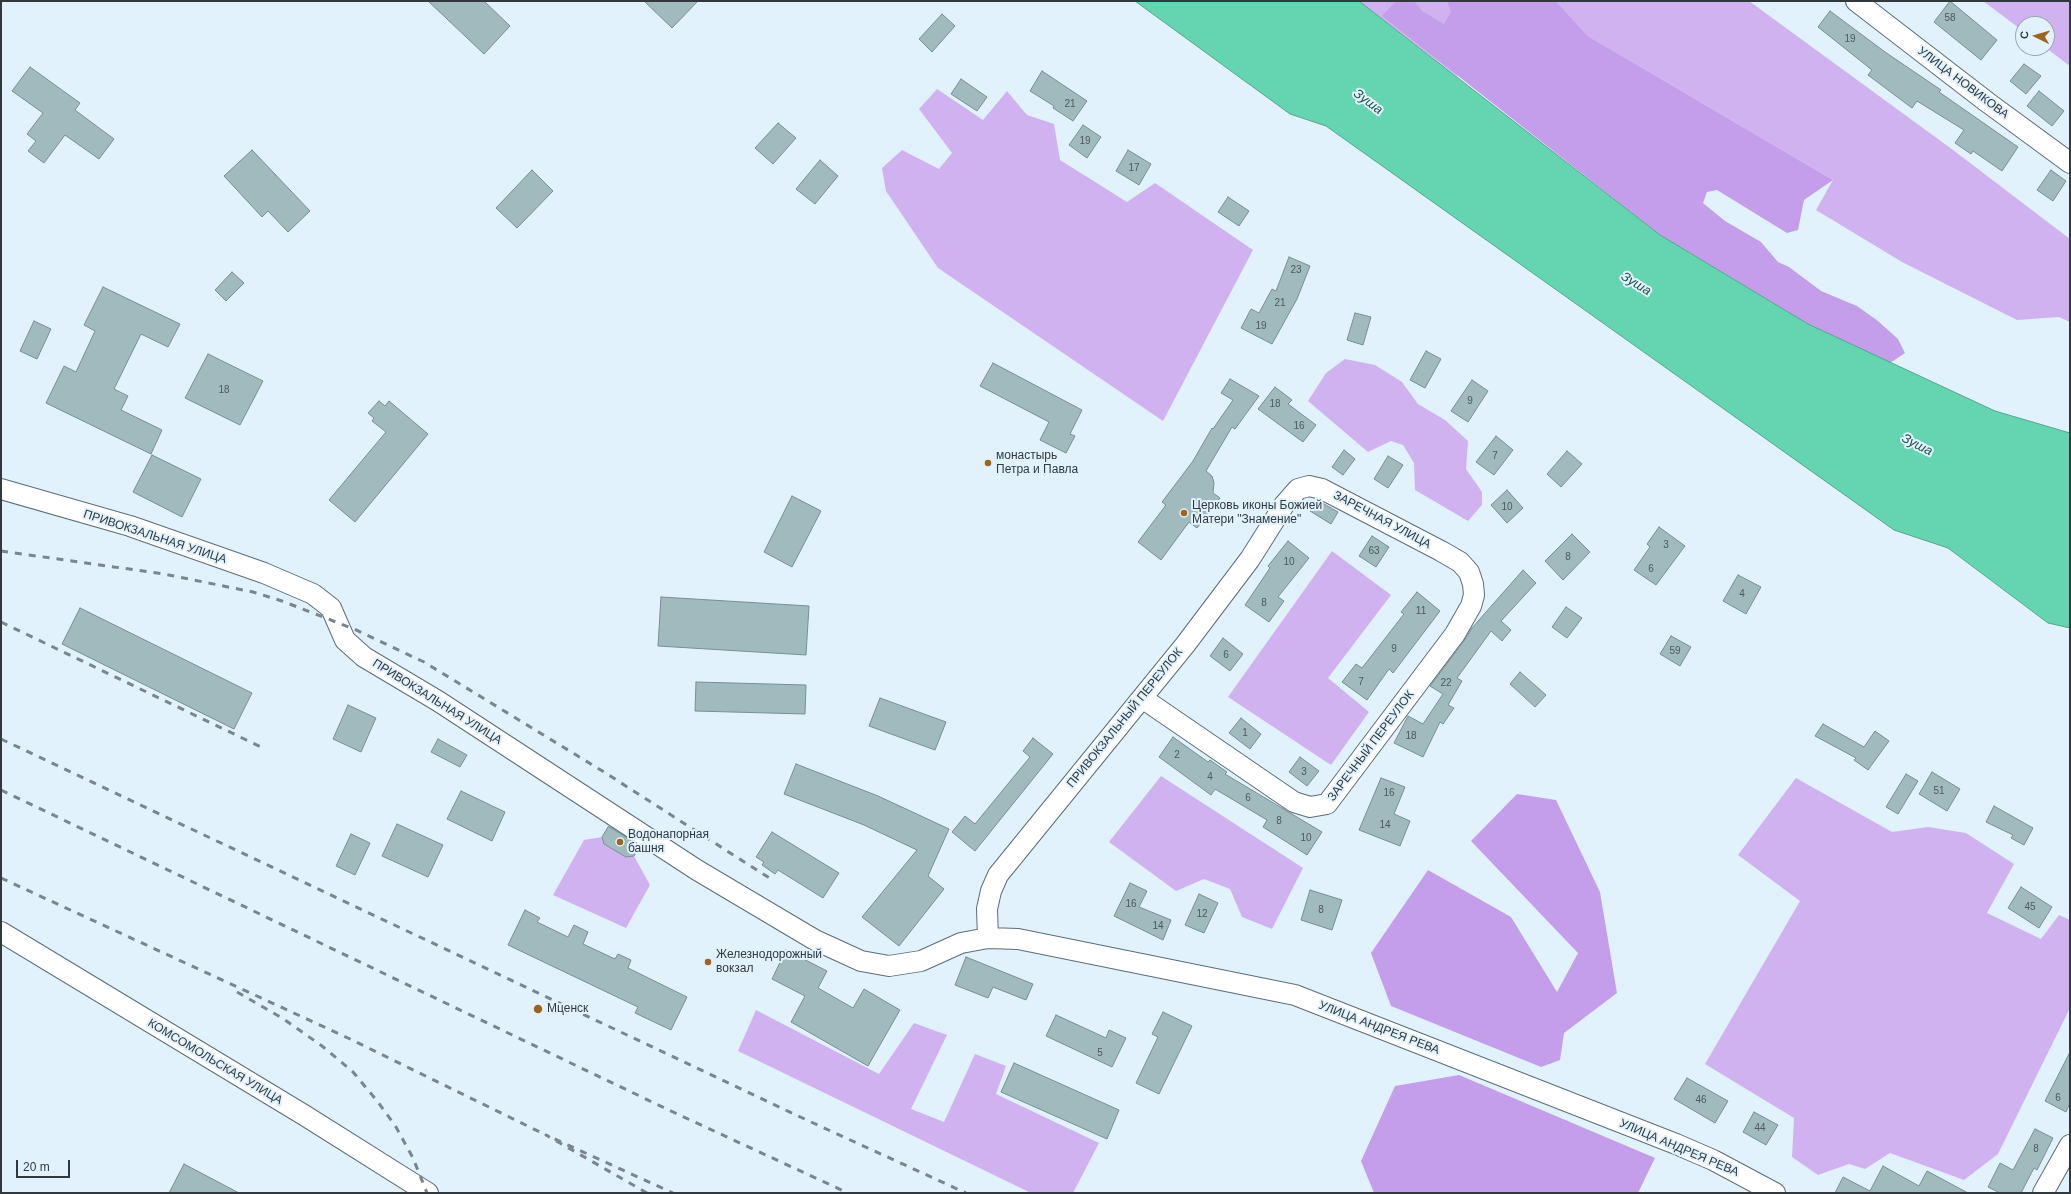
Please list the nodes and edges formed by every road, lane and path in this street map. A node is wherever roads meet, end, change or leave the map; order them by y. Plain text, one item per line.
1 (1856, 1) edge
2 (2070, 163) edge
3 (1, 489) edge
4 (1284, 505) joint
5 (1473, 584) joint
6 (1142, 698) junction
7 (1, 932) edge
8 (988, 938) junction
9 (961, 943) joint
10 (2070, 1145) edge
11 (428, 1193) edge
12 (1775, 1193) edge
13 (2043, 1193) edge

1 - 2 street, УЛИЦА НОВИКОВА
3 - 9 street, ПРИВОКЗАЛЬНАЯ УЛИЦА
4 - 5 street, ЗАРЕЧНАЯ УЛИЦА
4 - 6 street, ПРИВОКЗАЛЬНЫЙ ПЕРЕУЛОК
5 - 6 street, ЗАРЕЧНЫЙ ПЕРЕУЛОК
6 - 8 street, ПРИВОКЗАЛЬНЫЙ ПЕРЕУЛОК
7 - 11 street, КОМСОМОЛЬСКАЯ УЛИЦА
8 - 9 street, УЛИЦА АНДРЕЯ РЕВА
8 - 12 street, УЛИЦА АНДРЕЯ РЕВА
10 - 13 street

